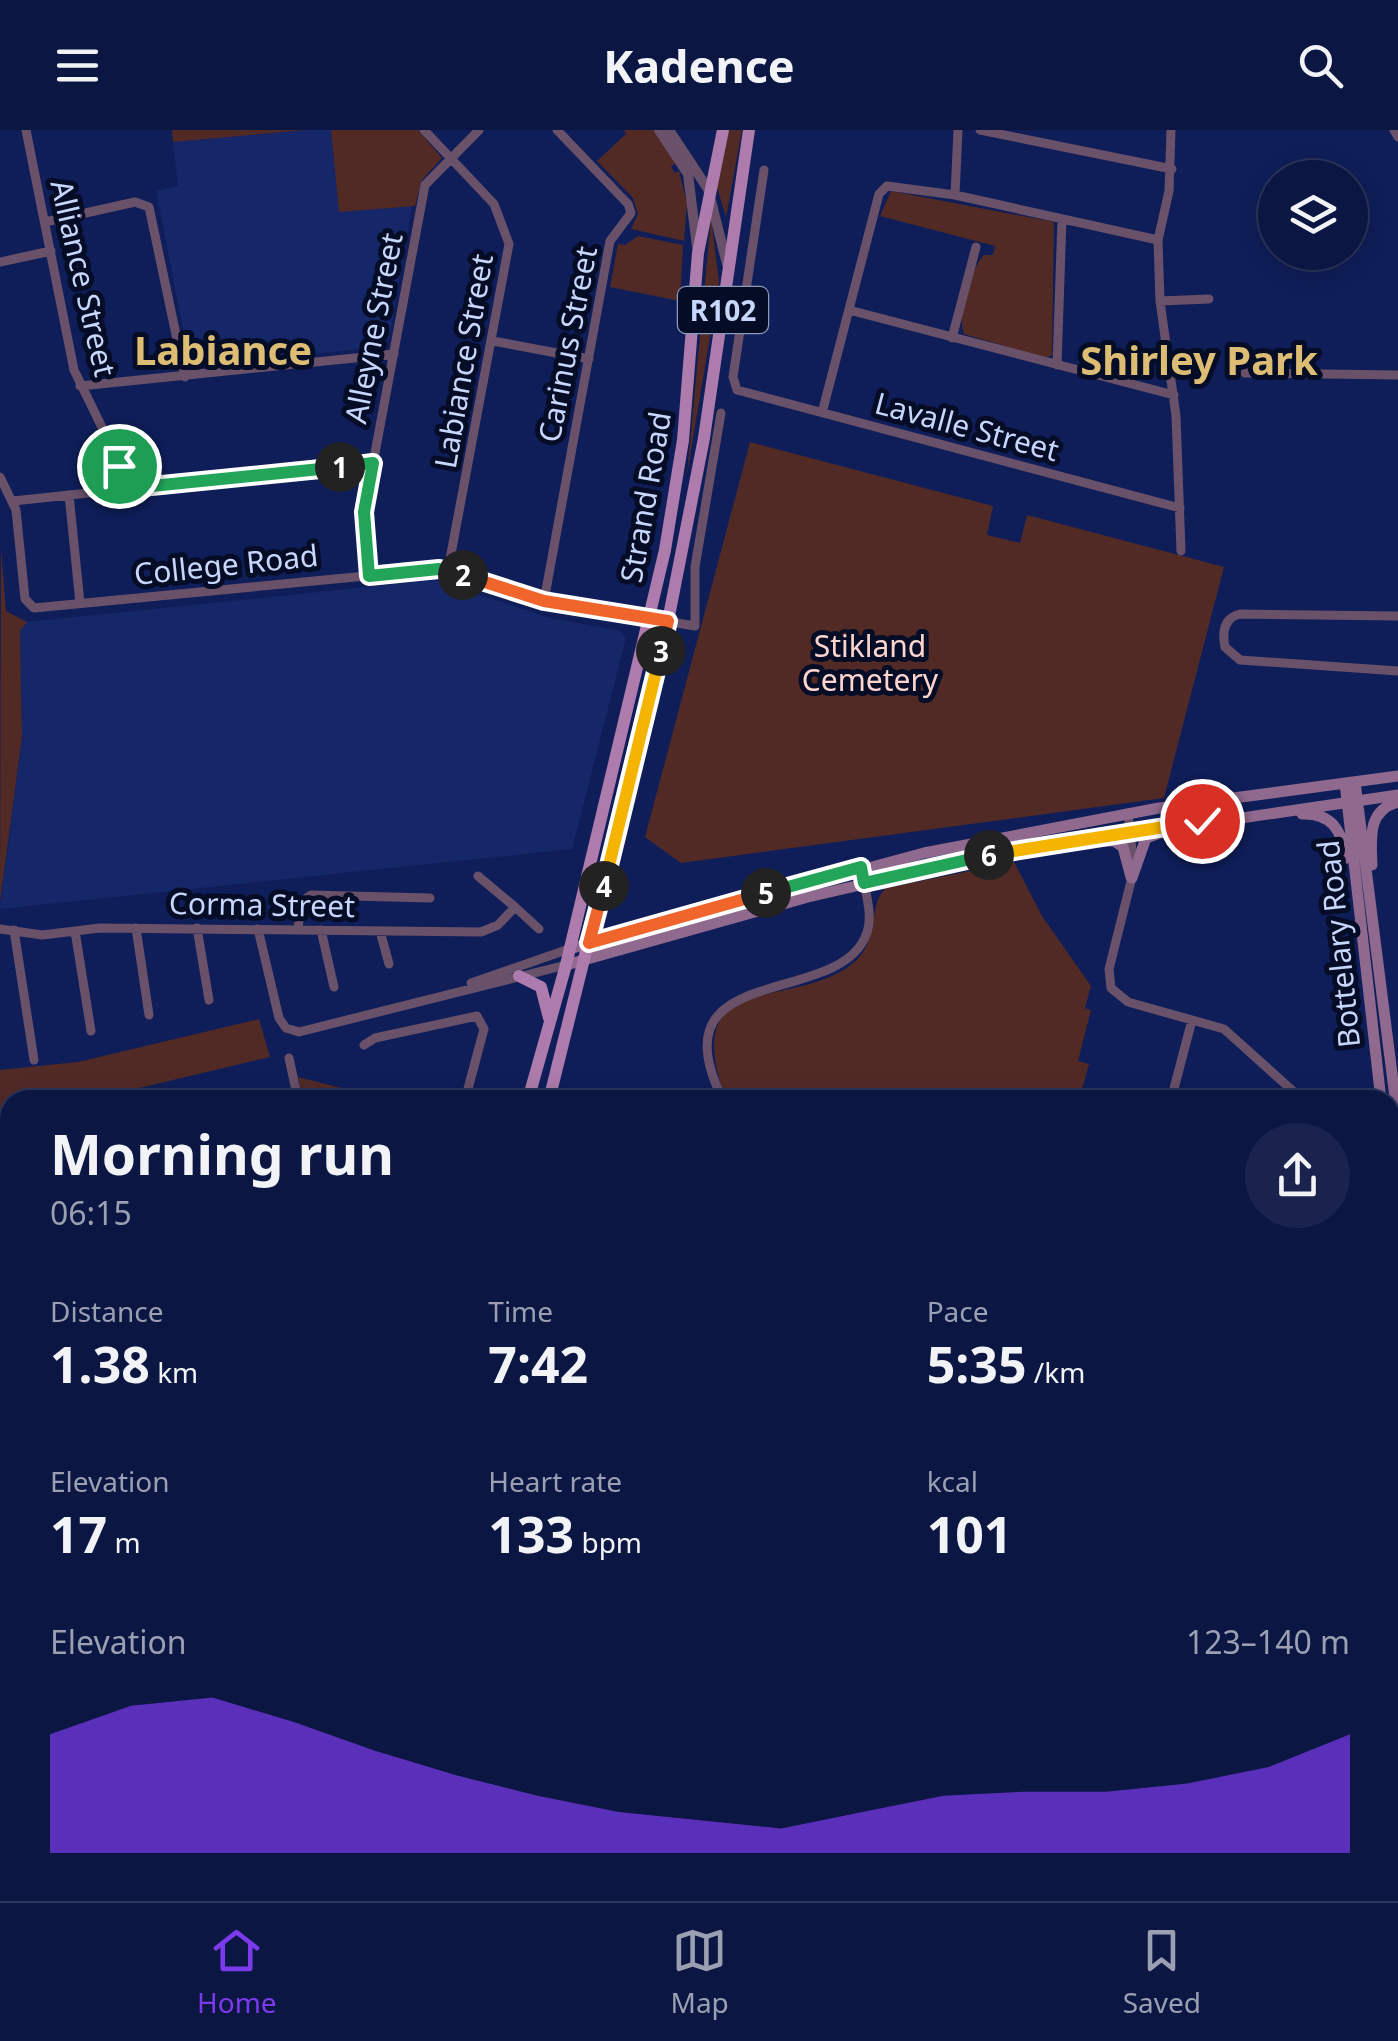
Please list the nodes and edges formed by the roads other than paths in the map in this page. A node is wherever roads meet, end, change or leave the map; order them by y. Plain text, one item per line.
1 (26, 130) edge
2 (424, 130) edge
3 (479, 130) edge
4 (557, 130) edge
5 (659, 130) edge
6 (669, 130) edge
7 (722, 130) edge
8 (750, 130) edge
9 (958, 130) edge
10 (980, 130) edge
11 (1172, 130) edge
12 (1394, 130) edge
13 (1398, 137) edge
14 (450, 158) junction
15 (1172, 169) junction
16 (764, 170) dead end
17 (708, 190) junction
18 (954, 195) junction
19 (1062, 219) junction
20 (45, 222) junction
21 (1158, 240) junction
22 (976, 247) dead end
23 (51, 251) junction
24 (698, 253) junction
25 (0, 262) edge
26 (728, 270) junction
27 (1210, 300) dead end
28 (1160, 301) junction
29 (849, 310) junction
30 (952, 338) junction
31 (493, 341) junction
32 (394, 354) junction
33 (589, 360) junction
34 (1057, 365) junction
35 (1245, 372) dead end
36 (1398, 375) edge
37 (185, 377) junction
38 (80, 386) junction
39 (1174, 395) junction
40 (721, 413) dead end
41 (822, 413) junction
42 (373, 463) junction
43 (0, 476) edge
44 (122, 489) junction
45 (69, 495) junction
46 (13, 501) junction
47 (1180, 508) junction
48 (1182, 551) dead end
49 (448, 570) junction
50 (369, 576) junction
51 (544, 601) junction
52 (80, 604) junction
53 (1398, 616) edge
54 (649, 619) junction
55 (668, 621) junction
56 (1398, 671) edge
57 (1398, 776) edge
58 (1350, 782) junction
59 (1398, 799) edge
60 (1352, 801) junction
61 (1275, 812) junction
62 (1128, 813) junction
63 (1179, 824) junction
64 (1131, 831) junction
65 (1084, 838) junction
66 (861, 867) junction
67 (478, 876) dead end
68 (1132, 880) junction
69 (864, 883) junction
70 (430, 898) dead end
71 (1363, 900) junction
72 (515, 907) junction
73 (136, 928) junction
74 (197, 928) junction
75 (0, 929) edge
76 (258, 929) junction
77 (539, 929) dead end
78 (14, 930) junction
79 (75, 930) junction
80 (298, 930) junction
81 (321, 930) junction
82 (380, 930) junction
83 (589, 943) junction
84 (569, 949) junction
85 (584, 960) junction
86 (389, 964) dead end
87 (566, 965) junction
88 (519, 976) junction
89 (334, 987) dead end
90 (450, 992) junction
91 (209, 1000) dead end
92 (150, 1015) dead end
93 (1192, 1020) junction
94 (550, 1021) junction
95 (91, 1031) dead end
96 (364, 1045) dead end
97 (289, 1058) dead end
98 (34, 1060) dead end
99 (296, 1090) edge
100 (468, 1090) edge
101 (531, 1090) edge
102 (552, 1090) edge
103 (720, 1090) edge
104 (1174, 1090) edge
105 (1293, 1090) edge
106 (1380, 1090) edge
107 (1393, 1090) edge

1 - 20 street, Alliance Street
2 - 14 street, Labiance Street
3 - 14 street, Alleyne Street
4 - 33 street, Carinus Street
5 - 24 street
6 - 17 street
7 - 17 main road, Strand Road / R102
8 - 26 main road, Strand Road / R102
9 - 18 street
10 - 15 street
11 - 15 street
12 - 13 street
14 - 31 street, Labiance Street
14 - 32 street, Alleyne Street
15 - 21 street
16 - 41 street, Lavalle Street
17 - 24 main road, Strand Road / R102
17 - 26 street
18 - 19 street
18 - 29 street
19 - 21 street
19 - 34 street
20 - 23 street, Alliance Street
20 - 37 street
21 - 28 street
22 - 30 street
23 - 25 street
23 - 38 street, Alliance Street
24 - 54 main road, Strand Road / R102
26 - 55 main road, Strand Road / R102
27 - 28 street
28 - 39 street
29 - 30 street
29 - 41 street
30 - 34 street
31 - 33 street
31 - 49 street, Labiance Street
32 - 37 street
32 - 42 street, Alleyne Street
33 - 51 street, Carinus Street
34 - 39 street
35 - 36 street
37 - 38 street
38 - 44 street, Alliance Street
39 - 47 street
40 - 55 street
41 - 47 street, Lavalle Street
42 - 44 street
42 - 50 street, Alleyne Street
43 - 46 street
44 - 45 street
45 - 46 street
45 - 52 street
46 - 52 street, College Road
47 - 48 street
49 - 50 street, College Road
49 - 51 street, College Road
50 - 52 street, College Road
51 - 54 street, College Road
53 - 56 street
54 - 55 street, College Road
54 - 84 main road, Strand Road / R102
55 - 83 main road, Strand Road / R102
57 - 58 main road
58 - 60 main road, Bottelary Road
58 - 62 main road
59 - 60 main road
59 - 71 main road
60 - 61 main road
60 - 71 main road, Bottelary Road
61 - 63 main road
61 - 71 main road
62 - 64 street
62 - 66 main road
63 - 64 main road
63 - 68 main road
64 - 65 main road
64 - 68 street
65 - 68 main road
65 - 69 main road
66 - 69 street
66 - 83 main road
67 - 72 street
68 - 93 street
69 - 85 main road
69 - 103 street
70 - 80 street
71 - 106 main road, Bottelary Road
71 - 107 main road, Bottelary Road
72 - 77 street
72 - 82 street, Corma Street
73 - 74 street, Corma Street
73 - 79 street, Corma Street
73 - 92 street
74 - 76 street, Corma Street
74 - 91 street
75 - 78 street, Corma Street
76 - 80 street, Corma Street
76 - 90 street
78 - 79 street, Corma Street
78 - 98 street
79 - 95 street
80 - 81 street, Corma Street
81 - 82 street, Corma Street
81 - 89 street
82 - 86 street
83 - 84 main road
83 - 85 main road, Strand Road / R102
84 - 87 main road, Strand Road / R102
84 - 90 street
85 - 87 main road
85 - 102 main road, Strand Road / R102
87 - 88 street
87 - 94 main road, Strand Road / R102
88 - 90 street
88 - 94 main road
93 - 104 street
93 - 105 street
94 - 101 main road, Strand Road / R102
96 - 100 street
97 - 99 street

